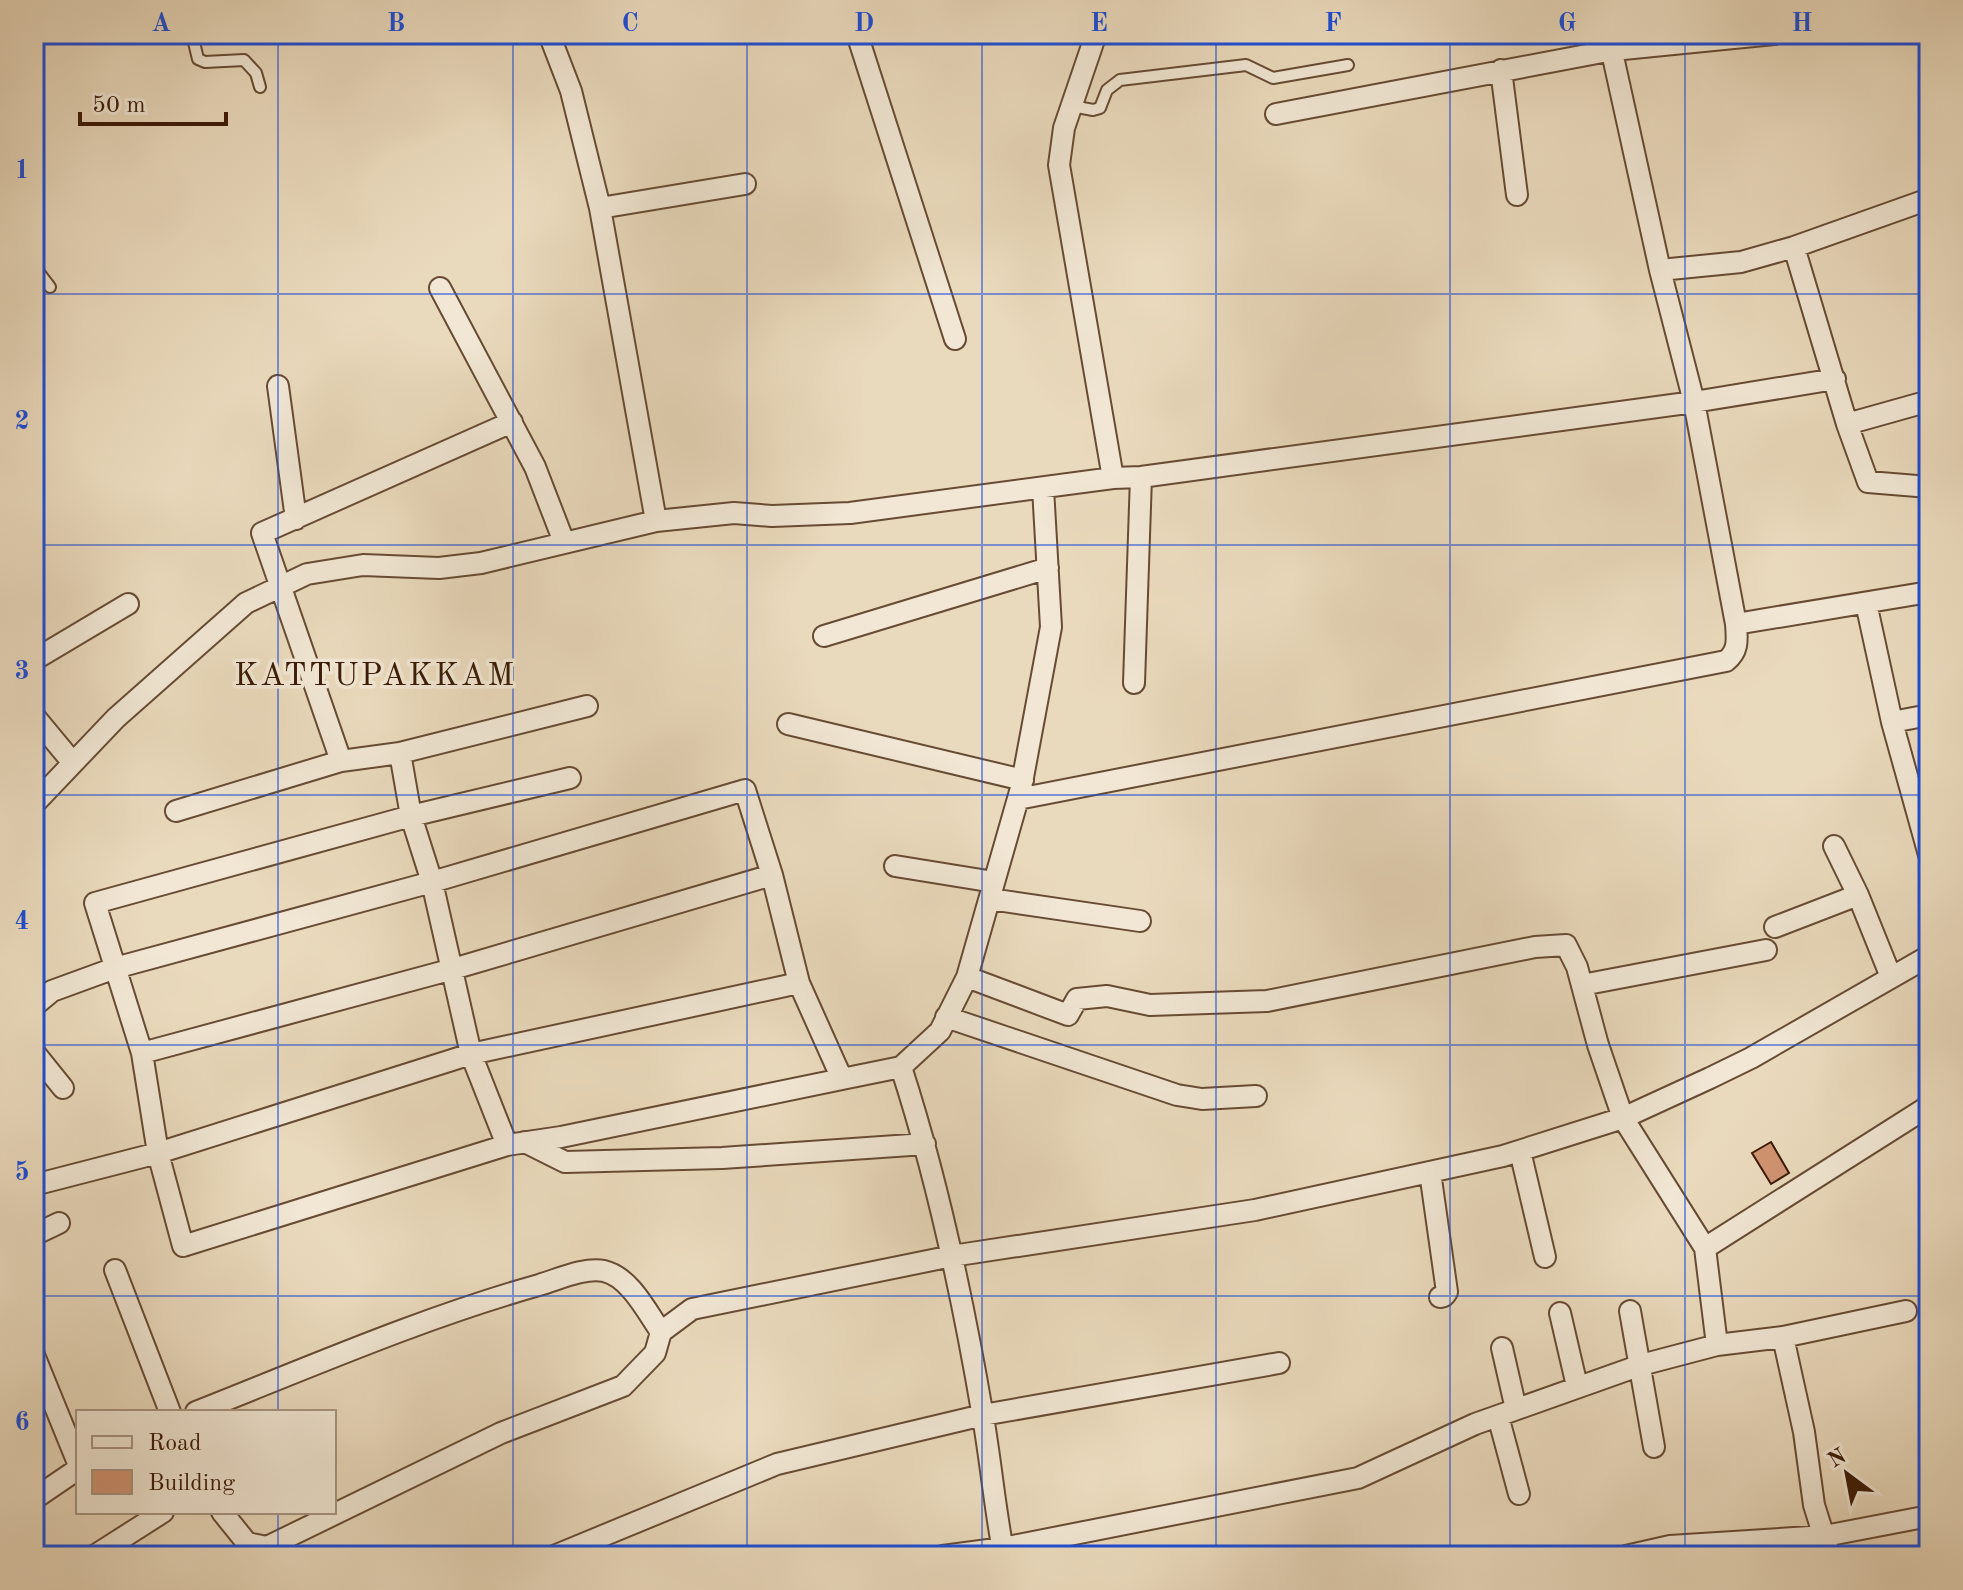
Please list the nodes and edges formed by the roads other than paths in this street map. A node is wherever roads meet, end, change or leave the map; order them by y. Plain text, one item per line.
1 (192, 34) edge
2 (549, 34) edge
3 (857, 34) edge
4 (1096, 34) edge
5 (1774, 34) edge
6 (1610, 42) edge
7 (1348, 65) dead end
8 (1501, 70) junction
9 (260, 87) dead end
10 (1072, 106) junction
11 (1276, 114) dead end
12 (745, 184) dead end
13 (1517, 195) dead end
14 (1929, 199) edge
15 (600, 208) junction
16 (1794, 247) junction
17 (34, 266) edge
18 (1660, 270) junction
19 (50, 287) dead end
20 (440, 288) dead end
21 (955, 339) dead end
22 (1835, 379) junction
23 (278, 386) dead end
24 (1929, 401) edge
25 (1694, 402) junction
26 (512, 422) junction
27 (1847, 424) junction
28 (1141, 477) junction
29 (1113, 478) junction
30 (1929, 487) edge
31 (1043, 488) junction
32 (296, 519) junction
33 (656, 521) junction
34 (564, 542) junction
35 (1048, 568) junction
36 (281, 585) junction
37 (1929, 592) edge
38 (1866, 603) junction
39 (128, 604) dead end
40 (1736, 624) junction
41 (824, 636) dead end
42 (34, 660) edge
43 (1134, 683) dead end
44 (587, 706) dead end
45 (1929, 715) edge
46 (34, 716) edge
47 (1892, 722) junction
48 (788, 724) dead end
49 (400, 753) junction
50 (341, 761) junction
51 (73, 763) junction
52 (570, 778) dead end
53 (1020, 789) junction
54 (34, 804) edge
55 (176, 811) dead end
56 (411, 816) junction
57 (1834, 846) dead end
58 (1929, 855) edge
59 (895, 866) dead end
60 (772, 875) junction
61 (432, 882) junction
62 (992, 890) junction
63 (1858, 895) junction
64 (1140, 921) dead end
65 (1775, 927) dead end
66 (1766, 950) dead end
67 (1929, 956) edge
68 (115, 968) junction
69 (453, 969) junction
70 (967, 977) junction
71 (1891, 977) junction
72 (799, 983) junction
73 (1582, 985) junction
74 (34, 1006) edge
75 (946, 1017) junction
76 (34, 1052) edge
77 (142, 1053) junction
78 (471, 1054) junction
79 (901, 1067) junction
80 (842, 1079) junction
81 (63, 1088) dead end
82 (1256, 1096) dead end
83 (1929, 1106) edge
84 (1623, 1118) junction
85 (516, 1144) junction
86 (925, 1144) junction
87 (1520, 1151) junction
88 (158, 1153) junction
89 (1430, 1172) junction
90 (34, 1185) edge
91 (59, 1223) dead end
92 (34, 1235) edge
93 (1705, 1248) junction
94 (952, 1256) junction
95 (1545, 1257) dead end
96 (115, 1270) dead end
97 (1440, 1297) dead end
98 (1630, 1311) dead end
99 (1906, 1311) dead end
100 (1560, 1313) dead end
101 (661, 1332) junction
102 (1783, 1337) junction
103 (1717, 1345) junction
104 (1502, 1348) dead end
105 (34, 1355) edge
106 (1279, 1363) dead end
107 (1641, 1365) junction
108 (1577, 1386) junction
109 (169, 1410) edge
110 (201, 1410) edge
111 (1507, 1412) junction
112 (983, 1415) junction
113 (1654, 1447) dead end
114 (76, 1458) edge
115 (76, 1470) edge
116 (1519, 1494) dead end
117 (34, 1499) edge
118 (336, 1513) edge
119 (161, 1514) edge
120 (224, 1514) edge
121 (335, 1514) edge
122 (1929, 1516) edge
123 (1828, 1546) edge
124 (121, 1548) edge
125 (1004, 1552) edge
126 (94, 1556) edge
127 (554, 1556) edge
128 (943, 1556) edge
129 (1626, 1556) edge

1 - 9 lane
2 - 15 street
3 - 21 street
4 - 10 street
5 - 6 street
6 - 8 street
6 - 18 street
7 - 10 lane
8 - 11 street
8 - 13 street
10 - 29 street
12 - 15 street
14 - 16 street
15 - 33 street
16 - 18 street
16 - 22 street
17 - 19 lane
18 - 25 street
20 - 26 street
22 - 25 street
22 - 27 street
23 - 32 street
24 - 27 street
25 - 28 street
25 - 40 street
26 - 32 street
26 - 34 street
27 - 30 street
28 - 29 street
28 - 43 street
29 - 31 street
31 - 33 street
31 - 35 street
32 - 36 street
33 - 34 street
34 - 36 street
35 - 41 street
35 - 53 street
36 - 50 street
36 - 51 street
37 - 38 street
38 - 40 street
38 - 47 street
39 - 42 street
40 - 53 street
44 - 49 street
45 - 47 street
46 - 51 street
47 - 58 street
48 - 53 street
49 - 50 street
49 - 56 street
50 - 55 street
51 - 54 street
52 - 56 street
53 - 62 street
56 - 61 street
56 - 68 street
57 - 63 street
59 - 62 street
60 - 61 street
60 - 69 street
60 - 72 street
61 - 68 street
61 - 69 street
62 - 64 street
62 - 70 street
63 - 65 street
63 - 71 street
66 - 73 street
67 - 71 street
68 - 74 street
68 - 77 street
69 - 77 street
69 - 78 street
70 - 73 street
70 - 75 street
71 - 84 street
72 - 78 street
72 - 80 street
73 - 84 street
75 - 79 street
75 - 82 street
76 - 81 street
77 - 88 street
78 - 85 street
78 - 88 street
79 - 80 street
79 - 86 street
80 - 85 street
83 - 93 street
84 - 87 street
84 - 93 street
85 - 86 street
85 - 88 street
86 - 94 street
87 - 89 street
87 - 95 street
88 - 90 street
89 - 94 street
89 - 97 street
91 - 92 street
93 - 103 street
94 - 101 street
94 - 112 street
96 - 109 street
98 - 107 street
99 - 102 street
100 - 108 street
101 - 110 street
101 - 118 street
102 - 103 street
102 - 123 street
103 - 107 street
104 - 111 street
105 - 114 street
106 - 112 street
107 - 108 street
107 - 113 street
108 - 111 street
111 - 116 street
111 - 125 street
112 - 125 street
112 - 127 street
115 - 117 street
119 - 124 street
120 - 121 street
122 - 123 street
123 - 129 street
124 - 126 street
125 - 128 street

